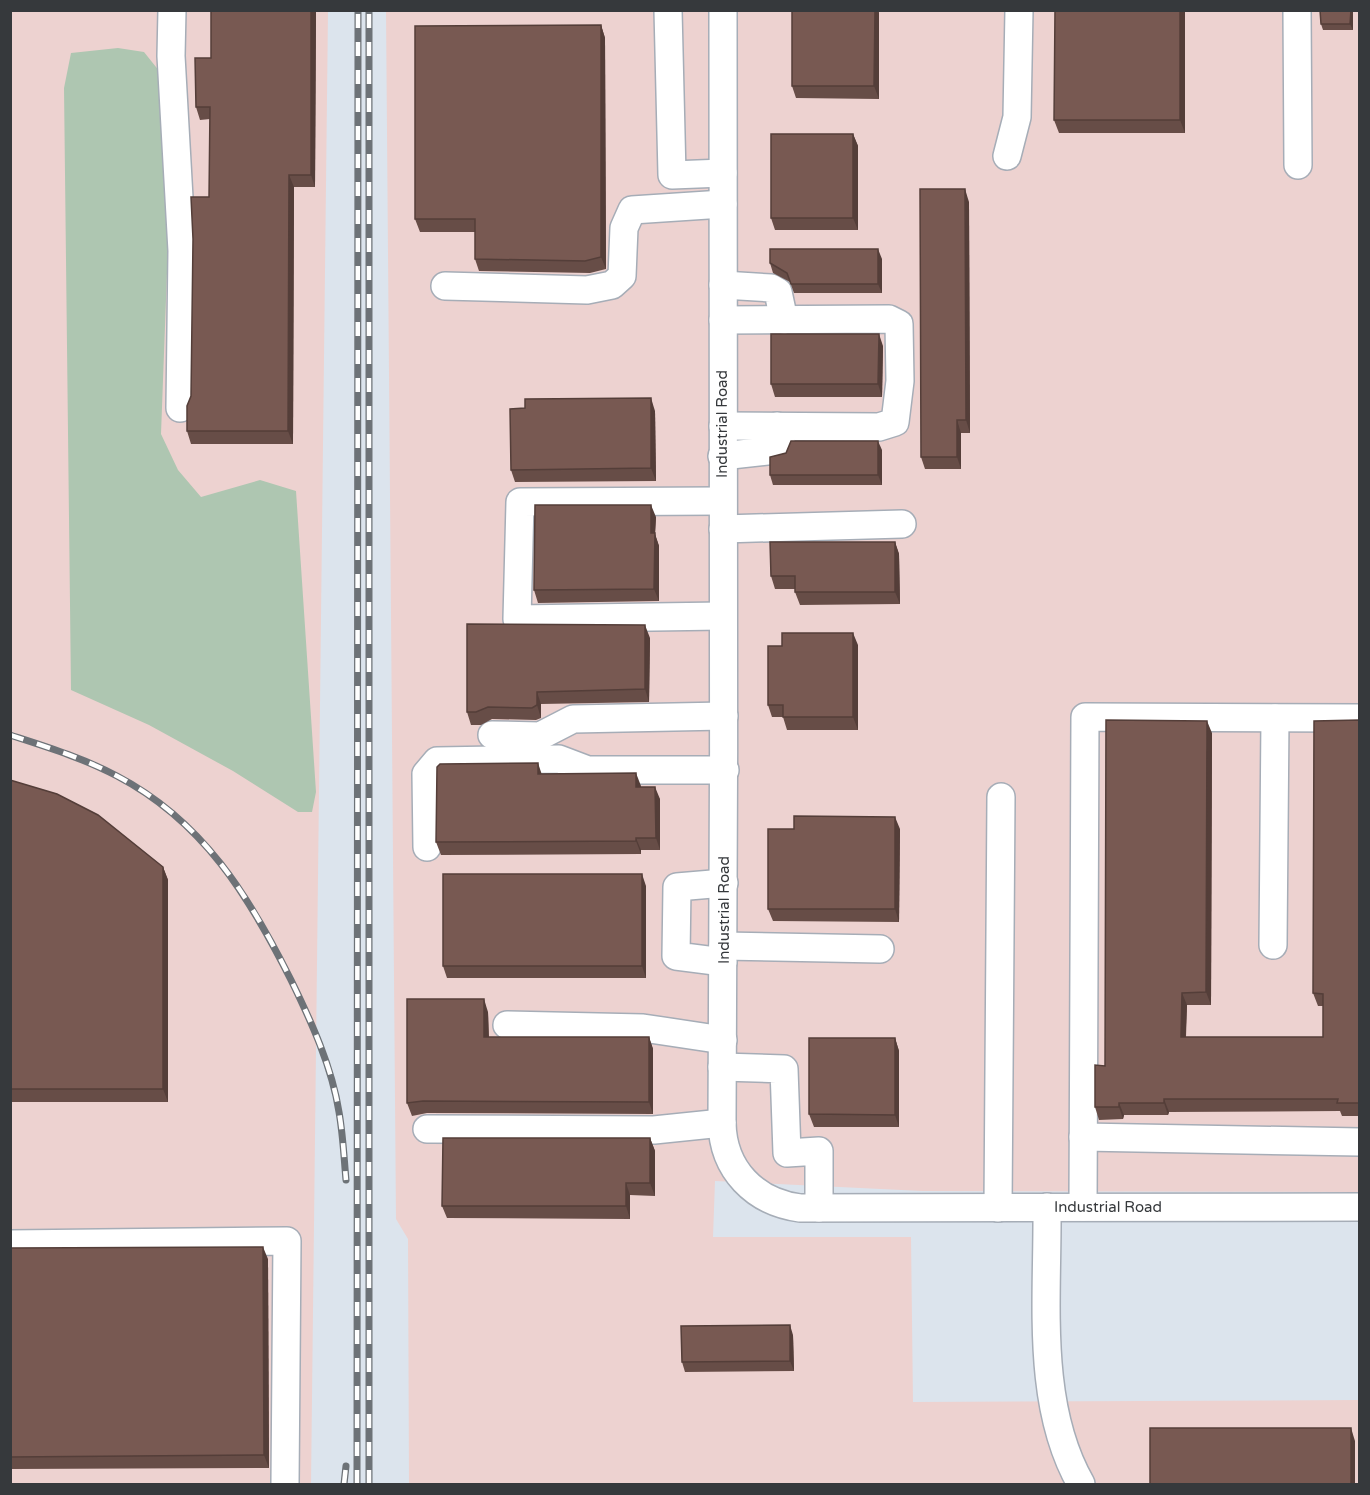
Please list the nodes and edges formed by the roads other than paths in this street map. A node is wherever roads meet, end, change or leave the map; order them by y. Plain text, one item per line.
1 (172, 10) edge
2 (668, 10) edge
3 (723, 10) edge
4 (1019, 10) edge
5 (1297, 10) edge
6 (1007, 156) dead end
7 (1298, 165) dead end
8 (723, 173) junction
9 (723, 204) junction
10 (723, 285) junction
11 (445, 286) dead end
12 (723, 320) junction
13 (784, 320) junction
14 (180, 408) dead end
15 (723, 426) junction
16 (777, 426) junction
17 (722, 456) junction
18 (722, 501) junction
19 (902, 524) dead end
20 (723, 529) junction
21 (722, 616) junction
22 (724, 716) junction
23 (1275, 718) junction
24 (1359, 718) edge
25 (492, 735) dead end
26 (725, 770) junction
27 (1001, 797) dead end
28 (428, 847) dead end
29 (724, 883) junction
30 (1273, 945) dead end
31 (880, 949) dead end
32 (723, 954) junction
33 (507, 1025) dead end
34 (723, 1040) junction
35 (722, 1067) junction
36 (722, 1124) junction
37 (427, 1129) dead end
38 (1083, 1137) junction
39 (1359, 1142) edge
40 (1047, 1207) junction
41 (1083, 1207) junction
42 (1359, 1207) edge
43 (819, 1208) junction
44 (998, 1208) junction
45 (10, 1244) edge
46 (285, 1485) edge
47 (1081, 1485) edge

1 - 14 street
2 - 8 street
3 - 8 street, Industrial Road
4 - 6 street
5 - 7 street
8 - 9 street, Industrial Road
9 - 10 street, Industrial Road
9 - 11 street
10 - 12 street, Industrial Road
10 - 13 street
12 - 13 street
12 - 15 street, Industrial Road
13 - 16 street
15 - 16 street
15 - 17 street, Industrial Road
16 - 17 street
17 - 18 street, Industrial Road
18 - 20 street, Industrial Road
18 - 21 street
19 - 20 street
20 - 21 street, Industrial Road
21 - 22 street, Industrial Road
22 - 25 street
22 - 26 street, Industrial Road
23 - 24 street
23 - 30 street
23 - 38 street
26 - 28 street
26 - 29 street, Industrial Road
27 - 44 street
29 - 32 street, Industrial Road
29 - 32 street
31 - 32 street
32 - 34 street, Industrial Road
33 - 34 street
34 - 35 street, Industrial Road
35 - 36 street, Industrial Road
35 - 43 street
36 - 37 street
36 - 43 street, Industrial Road
38 - 39 street
38 - 41 street
40 - 41 street, Industrial Road
40 - 44 street, Industrial Road
40 - 47 street
41 - 42 street, Industrial Road
43 - 44 street, Industrial Road
45 - 46 street

